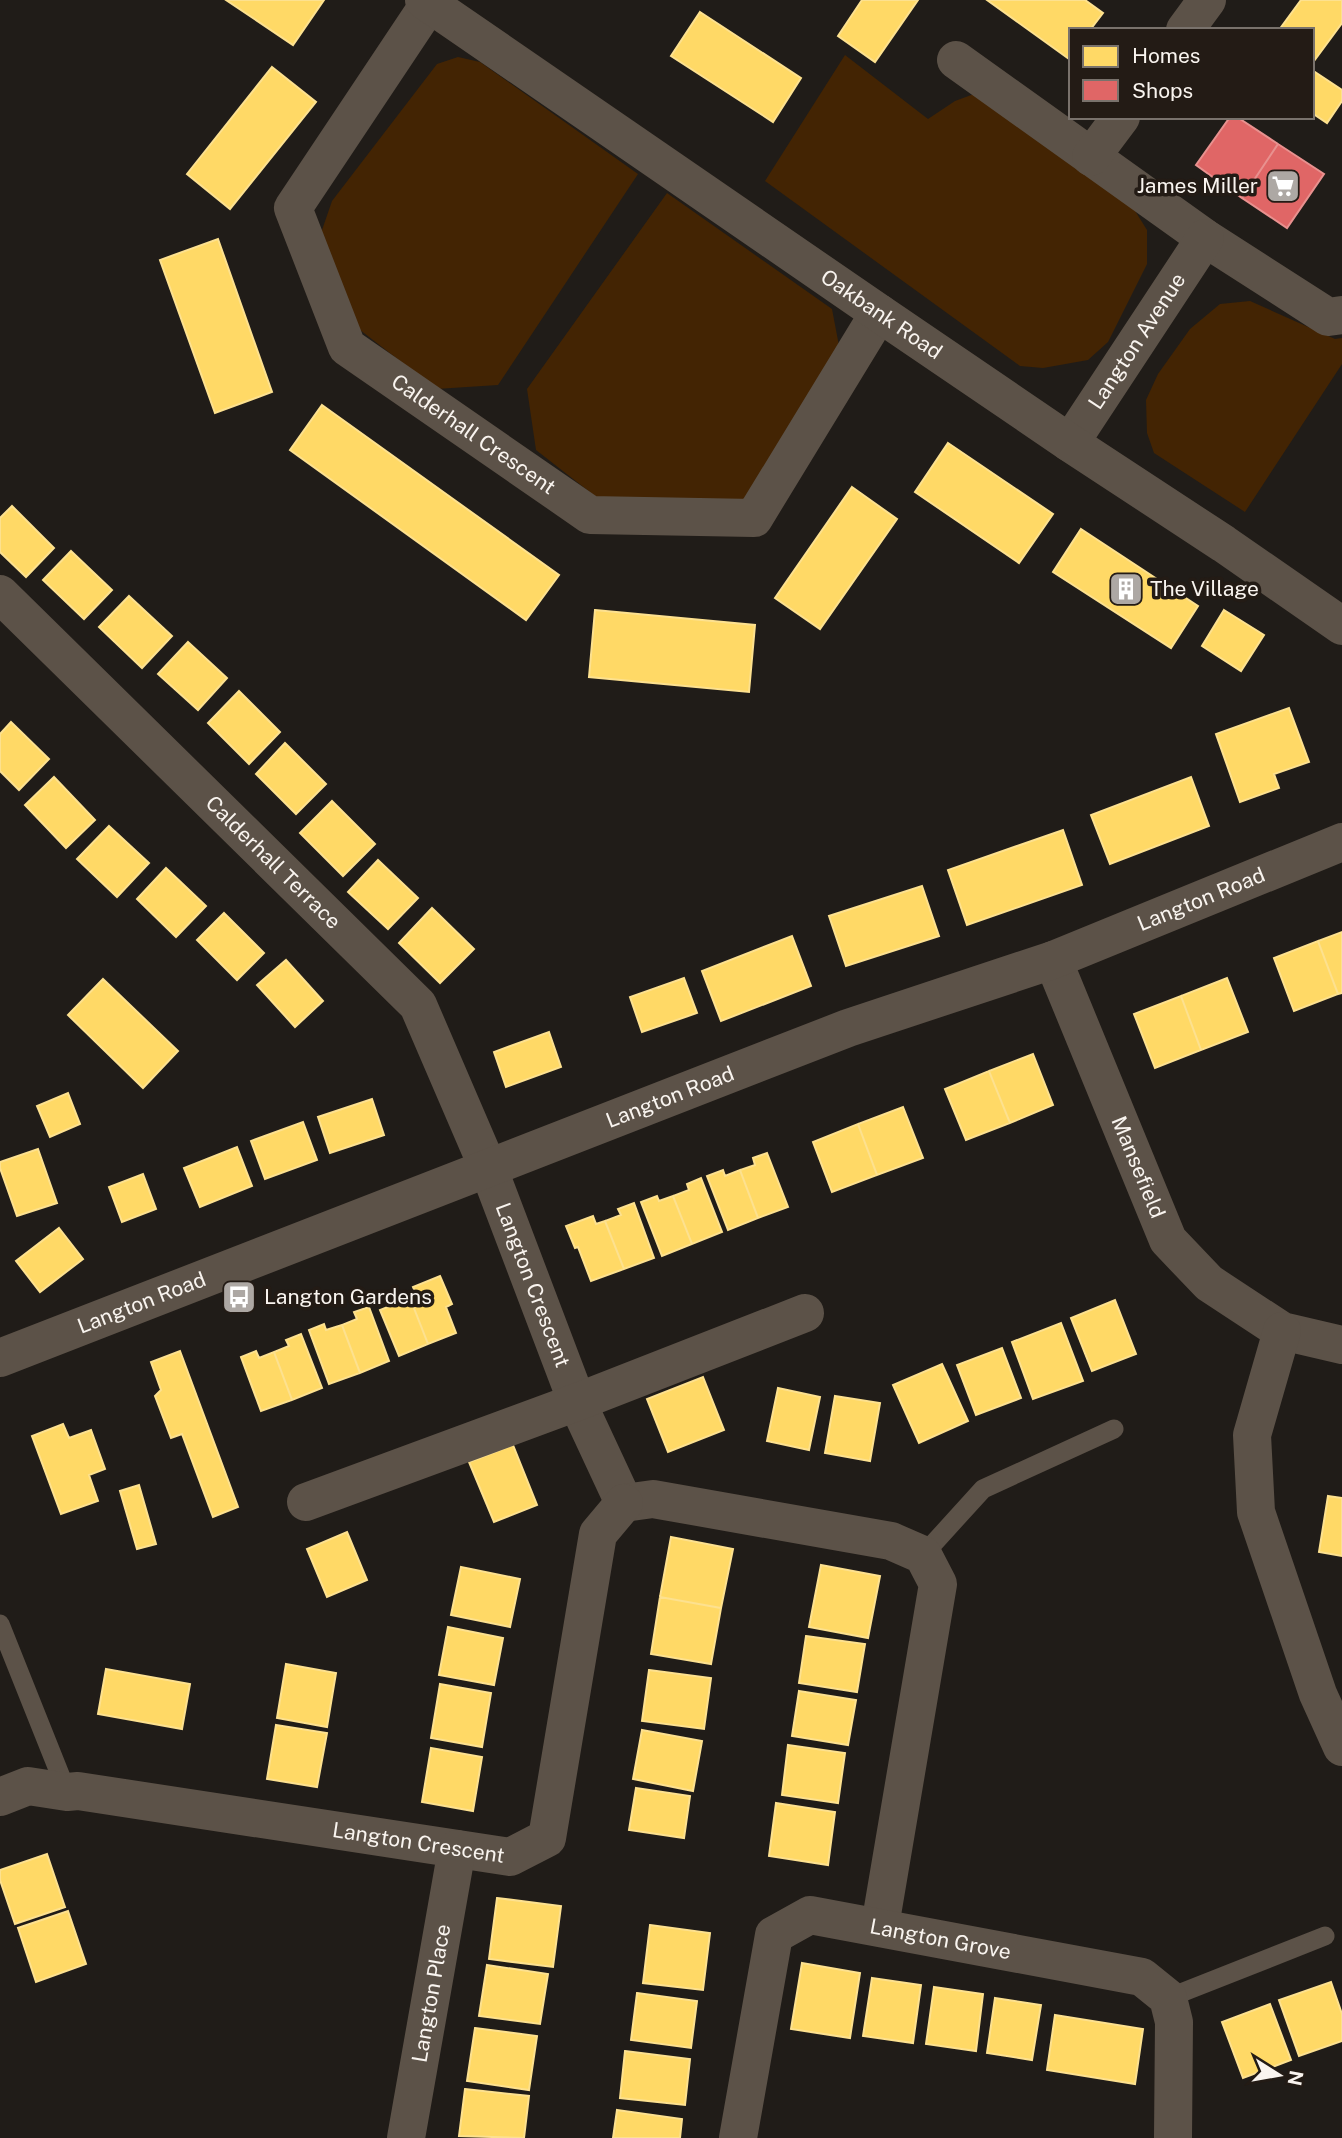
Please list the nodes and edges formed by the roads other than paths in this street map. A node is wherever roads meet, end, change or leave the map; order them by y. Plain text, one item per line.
1 (1207, 0) edge
2 (426, 2) edge
3 (1186, 28) edge
4 (956, 60) dead end
5 (1120, 119) edge
6 (1091, 157) junction
7 (1205, 238) junction
8 (879, 313) junction
9 (1342, 315) edge
10 (1070, 443) junction
11 (0, 594) edge
12 (1342, 626) edge
13 (1342, 842) edge
14 (1053, 960) junction
15 (489, 1170) junction
16 (805, 1313) dead end
17 (1282, 1331) junction
18 (1342, 1345) edge
19 (0, 1358) edge
20 (577, 1402) junction
21 (1114, 1429) dead end
22 (306, 1502) dead end
23 (624, 1503) junction
24 (923, 1555) junction
25 (0, 1623) edge
26 (1342, 1747) edge
27 (67, 1792) junction
28 (0, 1797) edge
29 (457, 1849) junction
30 (880, 1926) junction
31 (1325, 1936) dead end
32 (1168, 1998) junction
33 (406, 2138) edge
34 (738, 2138) edge
35 (1173, 2138) edge

1 - 3 street
2 - 8 street, Oakbank Road
2 - 8 street, Calderhall Crescent
4 - 6 street
5 - 6 street
6 - 7 street
7 - 9 street
7 - 10 street, Langton Avenue
8 - 10 street, Oakbank Road
10 - 12 street, Oakbank Road
11 - 15 street, Calderhall Terrace
13 - 14 street, Langton Road
14 - 15 street, Langton Road
14 - 17 street, Mansefield
15 - 19 street, Langton Road
15 - 20 street, Langton Crescent
16 - 20 street
17 - 18 street, Mansefield
17 - 26 street
20 - 22 street
20 - 23 street, Langton Crescent
21 - 24 lane
23 - 24 street
23 - 29 street, Langton Crescent
24 - 30 street
25 - 27 lane
27 - 28 street, Langton Crescent
27 - 29 street, Langton Crescent
29 - 33 street, Langton Place
30 - 32 street, Langton Grove
30 - 34 street, Langton Grove
31 - 32 lane
32 - 35 street

